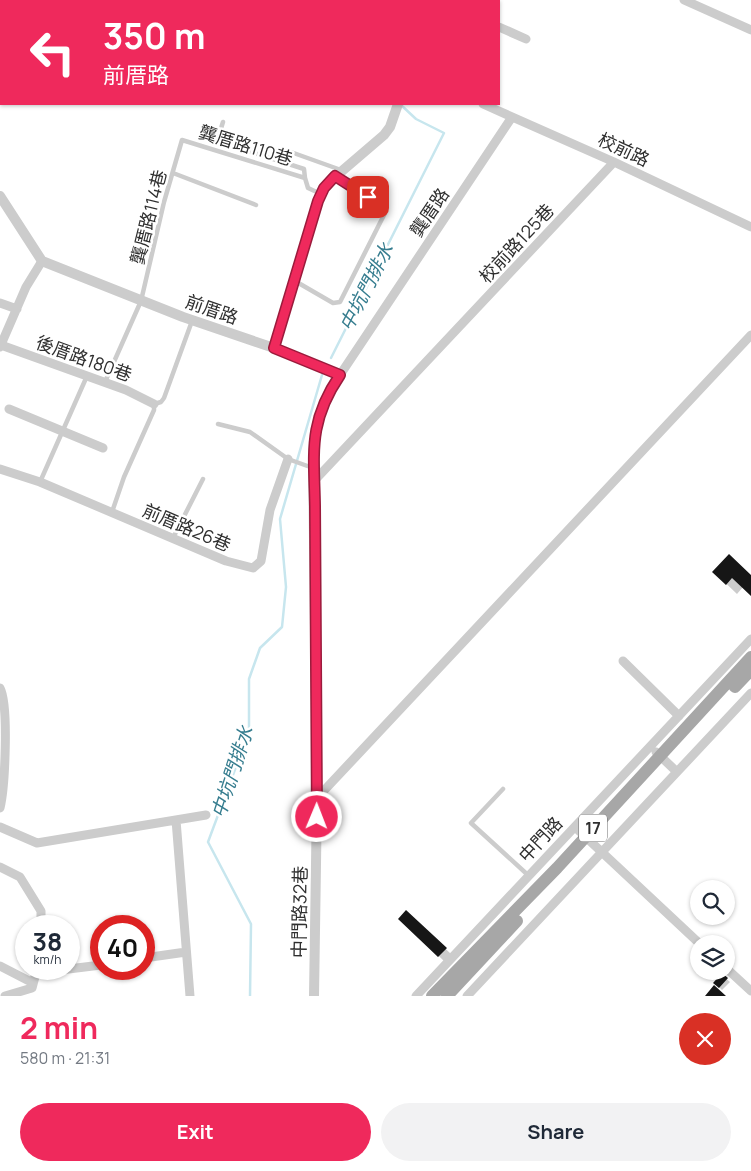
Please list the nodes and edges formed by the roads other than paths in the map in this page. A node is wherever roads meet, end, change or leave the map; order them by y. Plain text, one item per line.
1 (684, 0) edge
2 (500, 27) edge
3 (751, 30) edge
4 (526, 39) dead end
5 (485, 105) edge
6 (397, 107) edge
7 (512, 117) junction
8 (223, 122) dead end
9 (182, 140) joint
10 (288, 151) dead end
11 (614, 162) junction
12 (173, 173) junction
13 (339, 174) junction
14 (305, 178) junction
15 (321, 194) junction
16 (0, 196) edge
17 (256, 205) dead end
18 (751, 227) edge
19 (42, 261) junction
20 (294, 281) junction
21 (141, 301) junction
22 (0, 303) edge
23 (16, 309) junction
24 (192, 320) junction
25 (751, 335) edge
26 (1, 346) edge
27 (274, 348) junction
28 (340, 375) junction
29 (88, 376) junction
30 (105, 382) junction
31 (154, 404) junction
32 (10, 409) dead end
33 (218, 424) dead end
34 (63, 432) junction
35 (103, 448) dead end
36 (290, 460) junction
37 (314, 468) junction
38 (0, 470) edge
39 (203, 479) dead end
40 (314, 480) junction
41 (40, 482) junction
42 (112, 512) junction
43 (172, 539) junction
44 (751, 640) edge
45 (751, 657) edge
46 (623, 660) dead end
47 (751, 670) edge
48 (0, 688) edge
49 (751, 694) edge
50 (2, 702) edge
51 (679, 716) junction
52 (659, 754) junction
53 (677, 772) junction
54 (503, 789) dead end
55 (317, 798) junction
56 (0, 808) edge
57 (206, 815) dead end
58 (176, 820) junction
59 (0, 827) edge
60 (575, 827) junction
61 (588, 839) junction
62 (602, 852) junction
63 (0, 867) edge
64 (529, 876) junction
65 (41, 915) edge
66 (690, 935) edge
67 (186, 952) junction
68 (155, 956) edge
69 (0, 966) edge
70 (735, 976) edge
71 (34, 980) edge
72 (33, 983) junction
73 (751, 991) edge
74 (424, 995) edge
75 (5, 996) edge
76 (190, 996) edge
77 (314, 996) edge
78 (447, 996) edge
79 (467, 996) edge

1 - 3 street
2 - 4 street
5 - 7 street, 校前路
6 - 13 street
7 - 11 street, 校前路
7 - 28 street, 龔厝路
8 - 14 lane
9 - 12 lane, 龔厝路114巷
9 - 14 lane, 龔厝路110巷
10 - 13 lane
11 - 18 street, 校前路
11 - 40 street, 校前路125巷
12 - 17 lane
12 - 21 lane, 龔厝路114巷
13 - 15 street
13 - 20 lane
14 - 15 lane, 龔厝路110巷
15 - 20 street
16 - 19 street
19 - 21 street, 前厝路
19 - 23 street
20 - 27 street
21 - 24 street, 前厝路
21 - 30 lane, 龔厝路114巷
22 - 23 street
23 - 26 street
24 - 27 street, 前厝路
24 - 31 lane
25 - 55 street
26 - 29 street, 後厝路180巷
27 - 28 street, 前厝路
28 - 37 street
29 - 30 street, 後厝路180巷
29 - 34 lane
30 - 31 street, 後厝路180巷
31 - 42 lane
32 - 34 street
33 - 36 lane
34 - 35 street
34 - 41 lane
36 - 37 lane
36 - 43 street, 前厝路26巷
37 - 40 street
38 - 41 street, 前厝路26巷
39 - 43 lane
40 - 55 street
41 - 42 street, 前厝路26巷
42 - 43 street, 前厝路26巷
44 - 51 street, 中門路
45 - 52 main road, 中門路 / 17
46 - 51 street
47 - 52 main road, 中門路 / 17
48 - 50 street
49 - 53 street
50 - 56 street
51 - 52 street, 中門路
52 - 53 street
52 - 60 street, 中門路
52 - 61 main road, 中門路 / 17
53 - 62 street
54 - 64 lane
55 - 77 street, 中門路32巷
57 - 58 street
58 - 59 street
58 - 67 street
60 - 61 street
60 - 64 street, 中門路
61 - 62 street
61 - 74 main road, 中門路 / 17
61 - 78 main road, 中門路 / 17
62 - 66 street
62 - 79 street
63 - 65 street
64 - 74 street, 中門路
67 - 68 street
67 - 76 street
69 - 72 street
70 - 73 street
71 - 72 street
72 - 75 street

